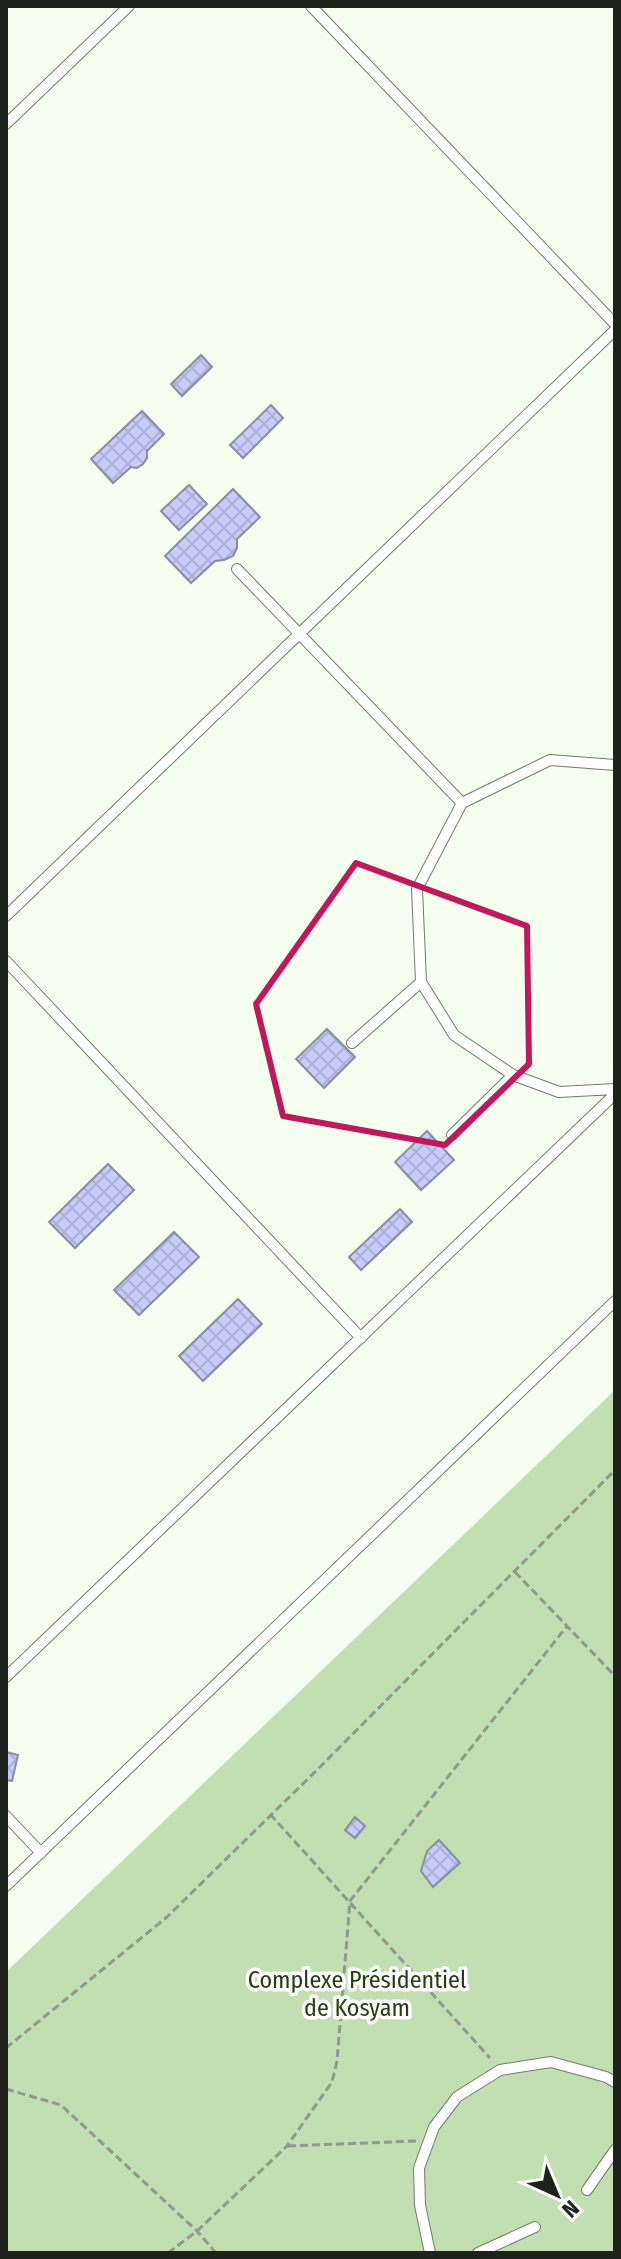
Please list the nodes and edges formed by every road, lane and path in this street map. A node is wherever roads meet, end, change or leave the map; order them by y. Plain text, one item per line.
1 (129, 6) edge
2 (311, 6) edge
3 (6, 124) edge
4 (615, 324) edge
5 (615, 330) edge
6 (237, 569) dead end
7 (300, 633) junction
8 (615, 765) edge
9 (462, 803) junction
10 (6, 916) edge
11 (6, 961) edge
12 (421, 982) junction
13 (352, 1043) dead end
14 (513, 1075) junction
15 (615, 1092) edge
16 (452, 1135) dead end
17 (615, 1301) edge
18 (361, 1338) junction
19 (615, 1470) edge
20 (514, 1571) junction
21 (567, 1626) junction
22 (615, 1676) edge
23 (6, 1677) edge
24 (270, 1814) junction
25 (6, 1816) edge
26 (41, 1853) junction
27 (6, 1886) edge
28 (350, 1901) junction
29 (6, 2048) edge
30 (500, 2070) junction
31 (615, 2082) edge
32 (6, 2089) edge
33 (428, 2140) junction
34 (287, 2146) junction
35 (615, 2150) edge
36 (587, 2190) dead end
37 (535, 2227) dead end
38 (197, 2231) junction
39 (427, 2252) edge
40 (168, 2253) edge
41 (216, 2253) edge
42 (478, 2253) edge

1 - 3 lane
2 - 4 lane
5 - 7 lane
6 - 7 lane
7 - 9 lane
7 - 10 lane
8 - 9 lane
9 - 12 lane
11 - 18 lane
12 - 13 lane
12 - 14 lane
14 - 15 lane
14 - 16 lane
15 - 18 lane
17 - 26 lane
18 - 23 lane
19 - 20 path
20 - 21 path
20 - 24 path
21 - 22 path
21 - 28 path
24 - 28 path
24 - 29 path
25 - 26 lane
26 - 27 lane
28 - 30 path
28 - 34 path
30 - 31 lane
30 - 33 lane
32 - 38 path
33 - 34 path
33 - 39 lane
34 - 38 path
35 - 36 lane
37 - 42 lane
38 - 40 path
38 - 41 path

